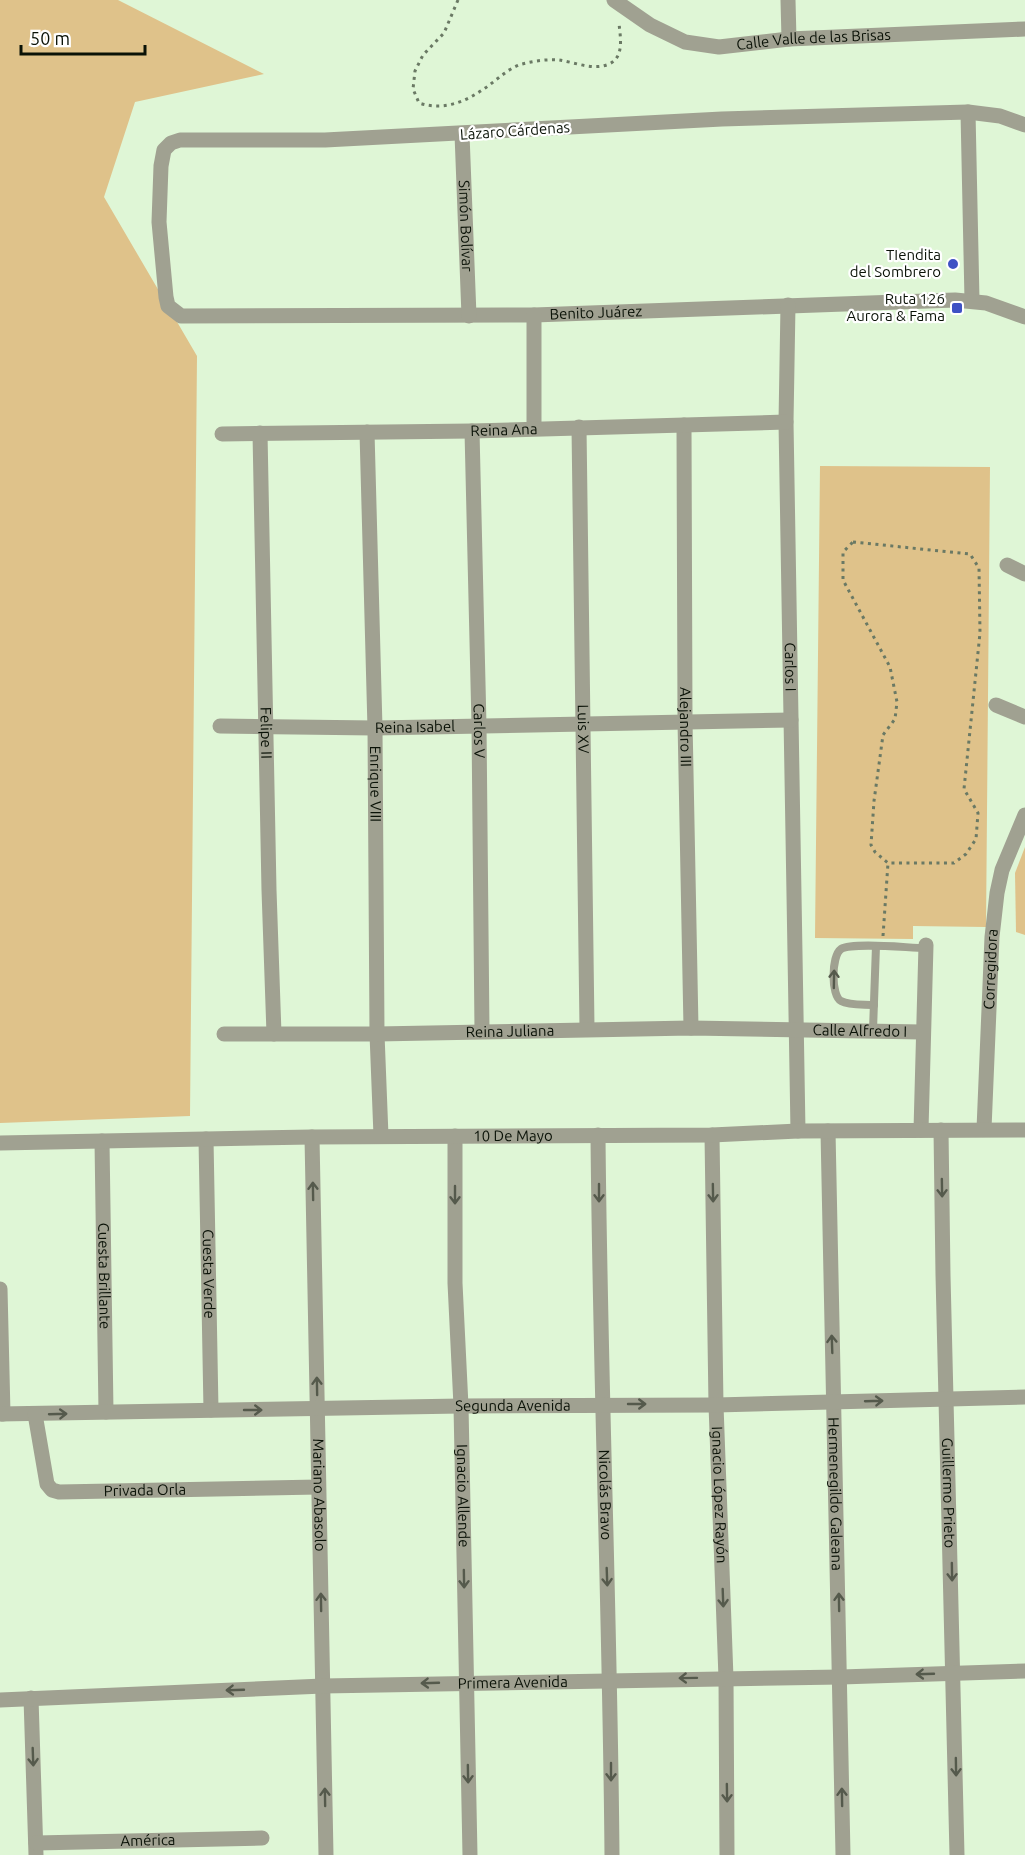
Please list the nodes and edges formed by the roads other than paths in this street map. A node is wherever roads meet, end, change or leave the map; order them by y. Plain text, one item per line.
1 (788, 0) edge
2 (616, 2) edge
3 (1025, 29) edge
4 (789, 39) junction
5 (968, 112) junction
6 (1025, 125) edge
7 (462, 134) junction
8 (972, 300) junction
9 (788, 305) junction
10 (168, 306) joint
11 (534, 315) junction
12 (469, 316) junction
13 (1025, 317) edge
14 (786, 422) junction
15 (684, 425) junction
16 (579, 427) junction
17 (534, 428) junction
18 (472, 431) junction
19 (367, 432) junction
20 (260, 433) junction
21 (222, 434) dead end
22 (1007, 565) dead end
23 (1025, 574) edge
24 (996, 705) dead end
25 (1025, 717) edge
26 (791, 720) junction
27 (685, 721) junction
28 (581, 723) junction
29 (479, 725) junction
30 (220, 726) dead end
31 (266, 727) junction
32 (375, 728) junction
33 (1025, 814) edge
34 (879, 946) junction
35 (926, 946) joint
36 (874, 1005) junction
37 (587, 1028) junction
38 (691, 1028) junction
39 (797, 1029) junction
40 (873, 1030) junction
41 (482, 1032) junction
42 (922, 1032) junction
43 (224, 1034) dead end
44 (274, 1034) junction
45 (377, 1034) junction
46 (921, 1130) junction
47 (941, 1130) junction
48 (984, 1130) junction
49 (1025, 1130) edge
50 (798, 1131) junction
51 (828, 1131) junction
52 (598, 1135) junction
53 (712, 1135) junction
54 (381, 1136) junction
55 (455, 1136) junction
56 (312, 1137) junction
57 (206, 1138) junction
58 (102, 1141) junction
59 (0, 1143) edge
60 (0, 1289) edge
61 (1025, 1397) edge
62 (947, 1399) junction
63 (834, 1403) junction
64 (602, 1404) junction
65 (716, 1405) junction
66 (461, 1406) junction
67 (211, 1410) junction
68 (317, 1410) junction
69 (106, 1413) junction
70 (1, 1414) edge
71 (35, 1414) junction
72 (318, 1487) junction
73 (1025, 1671) edge
74 (954, 1673) junction
75 (841, 1677) junction
76 (726, 1678) junction
77 (610, 1680) junction
78 (466, 1682) junction
79 (323, 1686) junction
80 (31, 1698) junction
81 (0, 1700) edge
82 (262, 1838) dead end
83 (36, 1849) edge
84 (326, 1855) edge
85 (470, 1855) edge
86 (612, 1855) edge
87 (727, 1855) edge
88 (843, 1855) edge
89 (957, 1855) edge

1 - 4 street
2 - 4 street, Calle Valle de las Brisas
3 - 4 street, Calle Valle de las Brisas
5 - 6 street, Lázaro Cárdenas
5 - 7 street, Lázaro Cárdenas
5 - 8 street
7 - 10 street, Lázaro Cárdenas
7 - 12 street, Simón Bolívar
8 - 9 street, Benito Juárez
8 - 13 street, Benito Juárez
9 - 11 street, Benito Juárez
9 - 14 street, Carlos I
10 - 12 street, Benito Juárez
11 - 12 street, Benito Juárez
11 - 17 street
14 - 15 street, Reina Ana
14 - 26 street, Carlos I
15 - 16 street, Reina Ana
15 - 27 street, Alejandro III
16 - 17 street, Reina Ana
16 - 28 street, Luis XV
17 - 18 street, Reina Ana
18 - 19 street, Reina Ana
18 - 29 street, Carlos V
19 - 20 street, Reina Ana
19 - 32 street, Enrique VIII
20 - 21 street, Reina Ana
20 - 31 street, Felipe II
22 - 23 street
24 - 25 street
26 - 27 street, Reina Isabel
26 - 39 street, Carlos I
27 - 28 street, Reina Isabel
27 - 38 street, Alejandro III
28 - 29 street, Reina Isabel
28 - 37 street, Luis XV
29 - 32 street, Reina Isabel
29 - 41 street, Carlos V
30 - 31 street, Reina Isabel
31 - 32 street, Reina Isabel
31 - 44 street, Felipe II
32 - 45 street, Enrique VIII
33 - 48 street, Corregidora
34 - 35 lane
34 - 36 lane
36 -> 34 lane
35 - 42 street, Calle Alfredo I
36 - 40 lane
37 - 38 street, Reina Juliana
37 - 41 street, Reina Juliana
38 - 39 street, Reina Juliana
39 - 40 street, Calle Alfredo I
39 - 50 street, Carlos I
40 - 42 street, Calle Alfredo I
41 - 45 street, Reina Juliana
42 - 46 street, Calle Alfredo I
43 - 44 street, Reina Juliana
44 - 45 street, Reina Juliana
45 - 54 street, Enrique VIII
46 - 47 street, 10 De Mayo
46 - 51 street, 10 De Mayo
47 - 48 street, 10 De Mayo
47 -> 62 street, Guillermo Prieto
48 - 49 street, 10 De Mayo
50 - 51 street, 10 De Mayo
50 - 53 street, 10 De Mayo
63 -> 51 street, Hermenegildo Galeana
52 - 53 street, 10 De Mayo
52 - 55 street, 10 De Mayo
52 -> 64 street, Nicolás Bravo
53 -> 65 street, Ignacio López Rayón
54 - 55 street, 10 De Mayo
54 - 56 street, 10 De Mayo
55 -> 66 street, Ignacio Allende
56 - 57 street, 10 De Mayo
68 -> 56 street, Mariano Abasolo
57 - 58 street, 10 De Mayo
57 - 67 street, Cuesta Verde
58 - 59 street, 10 De Mayo
58 - 69 street, Cuesta Brillante
60 - 70 street
61 - 62 street, Segunda Avenida
63 -> 62 street, Segunda Avenida
62 -> 74 street, Guillermo Prieto
63 - 65 street, Segunda Avenida
75 -> 63 street, Hermenegildo Galeana
64 -> 65 street, Segunda Avenida
64 - 66 street, Segunda Avenida
64 -> 77 street, Nicolás Bravo
65 -> 76 street, Ignacio López Rayón
66 - 68 street, Segunda Avenida
66 -> 78 street, Ignacio Allende
67 -> 68 street, Segunda Avenida
67 - 69 street, Segunda Avenida
68 - 72 street, Mariano Abasolo
71 -> 69 street, Segunda Avenida
70 - 71 street, Segunda Avenida
71 - 72 street, Privada Orla
79 -> 72 street, Mariano Abasolo
73 - 74 street, Primera Avenida
74 -> 75 street, Primera Avenida
74 -> 89 street, Guillermo Prieto
75 - 76 street, Primera Avenida
88 -> 75 street, Hermenegildo Galeana
76 -> 77 street, Primera Avenida
76 -> 87 street, Ignacio López Rayón
77 - 78 street, Primera Avenida
77 -> 86 street, Nicolás Bravo
78 -> 79 street, Primera Avenida
78 -> 85 street, Ignacio Allende
79 -> 80 street, Primera Avenida
84 -> 79 street, Mariano Abasolo
80 - 81 street, Primera Avenida
80 -> 83 street
82 - 83 street, América

